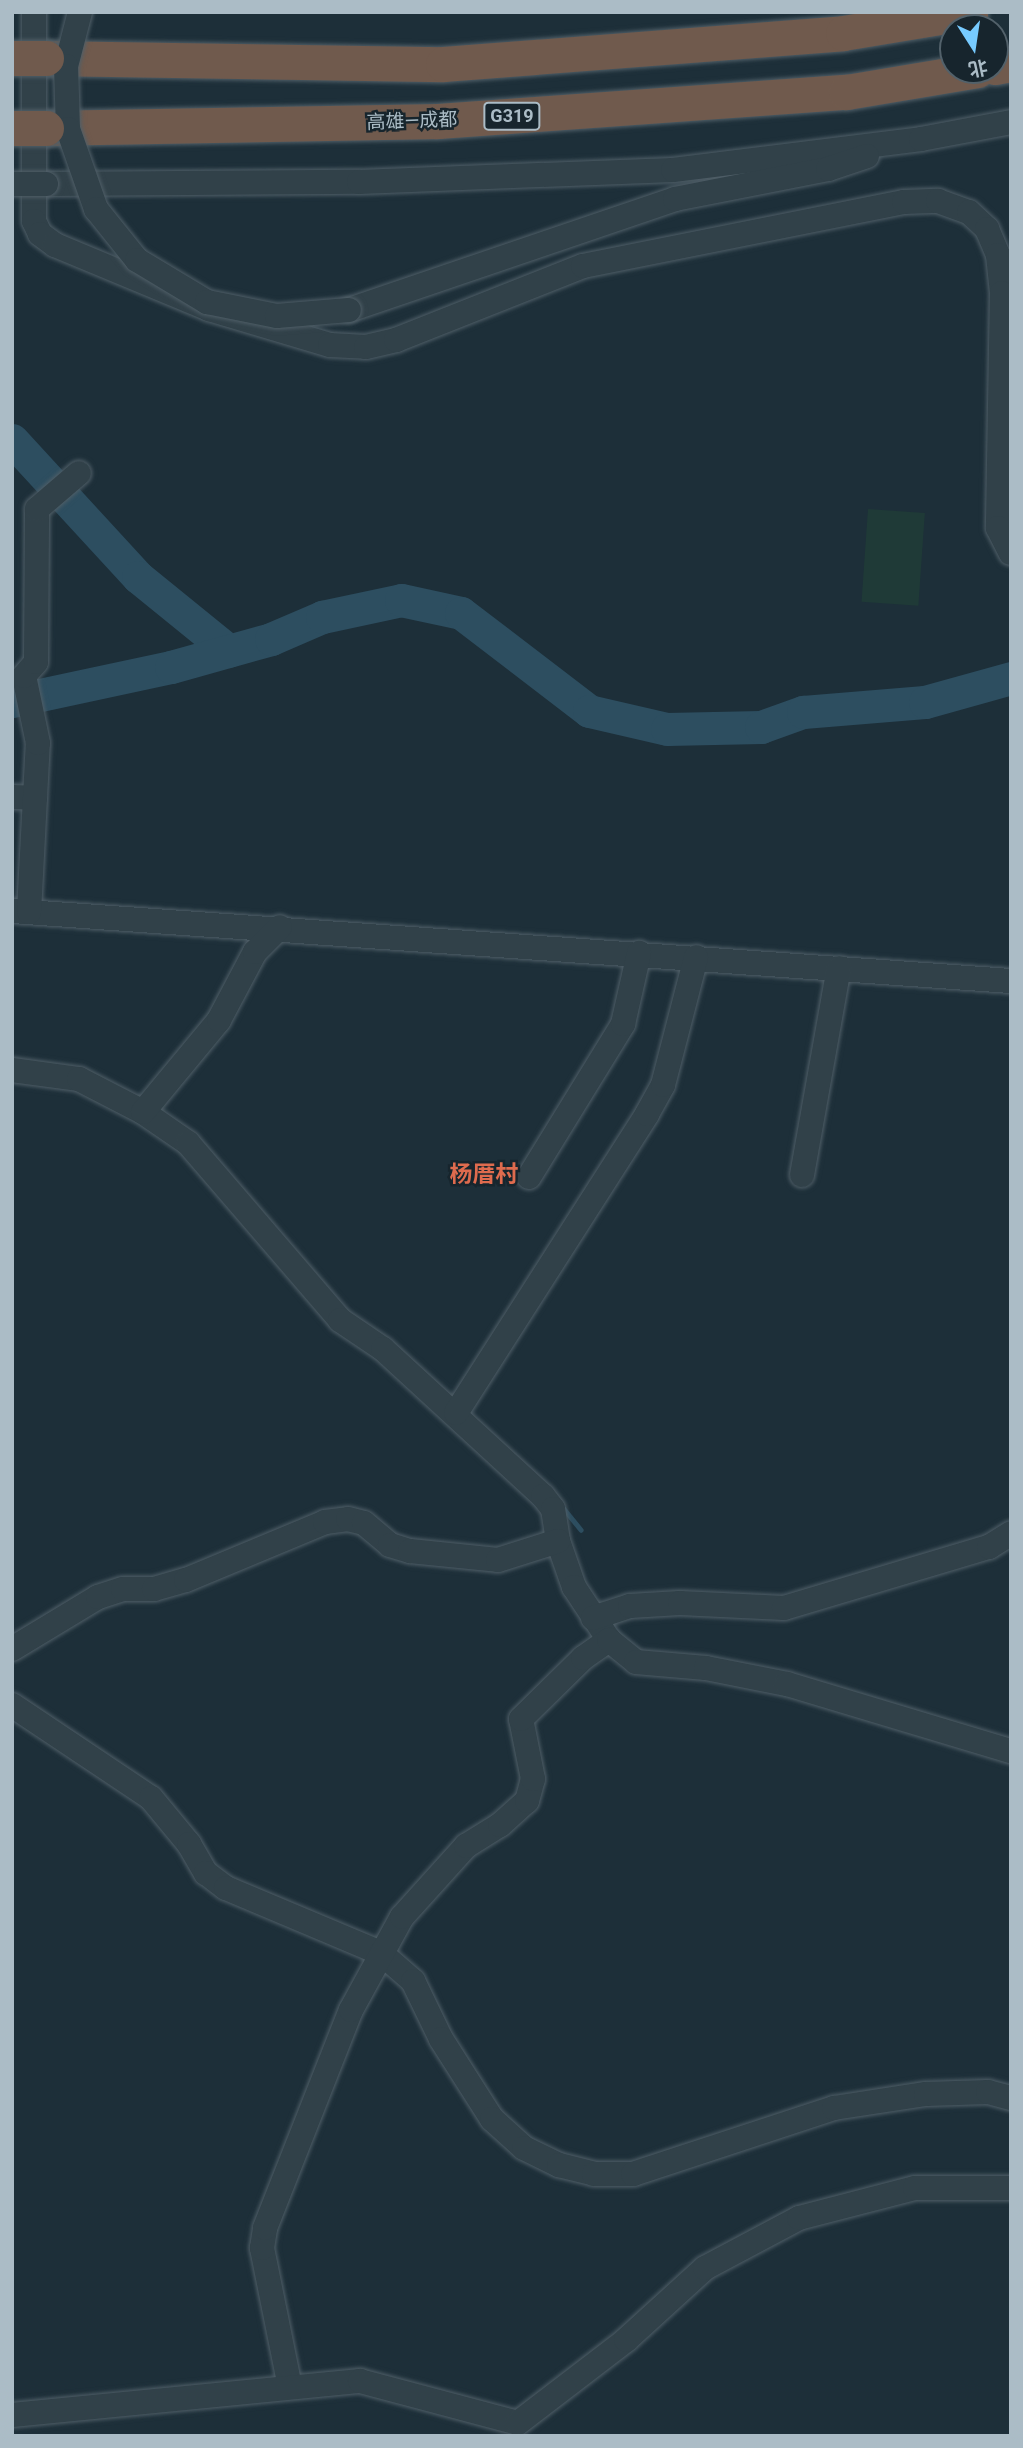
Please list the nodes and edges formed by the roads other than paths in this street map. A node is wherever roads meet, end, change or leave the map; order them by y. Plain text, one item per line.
1 (34, 12) edge
2 (80, 12) edge
3 (970, 12) edge
4 (29, 58) edge
5 (939, 76) edge
6 (1011, 122) edge
7 (29, 128) edge
8 (921, 139) junction
9 (12, 184) edge
10 (79, 473) dead end
11 (1011, 553) edge
12 (24, 798) edge
13 (22, 841) edge
14 (22, 876) edge
15 (21, 911) edge
16 (280, 927) junction
17 (639, 953) junction
18 (696, 957) junction
19 (839, 968) junction
20 (1011, 981) edge
21 (12, 1070) edge
22 (143, 1112) junction
23 (802, 1175) dead end
24 (529, 1177) dead end
25 (456, 1413) junction
26 (1011, 1534) edge
27 (558, 1541) junction
28 (593, 1618) junction
29 (608, 1640) junction
30 (12, 1649) edge
31 (12, 1705) edge
32 (1011, 1751) edge
33 (381, 1953) junction
34 (1011, 2098) edge
35 (1011, 2188) edge
36 (290, 2388) junction
37 (12, 2415) edge

1 - 11 street
2 - 8 street, bridge
3 - 4 highway
5 - 7 highway, 高雄—成都 / G319
6 - 8 street
8 - 9 street, bridge
10 - 12 street
12 - 13 street
13 - 14 street
14 - 15 street
15 - 16 street
16 - 17 street
16 - 22 street
17 - 18 street
17 - 24 street
18 - 19 street
18 - 25 street
19 - 20 street
19 - 23 street
21 - 22 street
22 - 25 street
25 - 27 street
26 - 28 street
27 - 28 street
27 - 30 street
28 - 29 street
29 - 32 street
29 - 33 street
31 - 33 street
33 - 34 street
33 - 36 street
35 - 36 street
36 - 37 street

